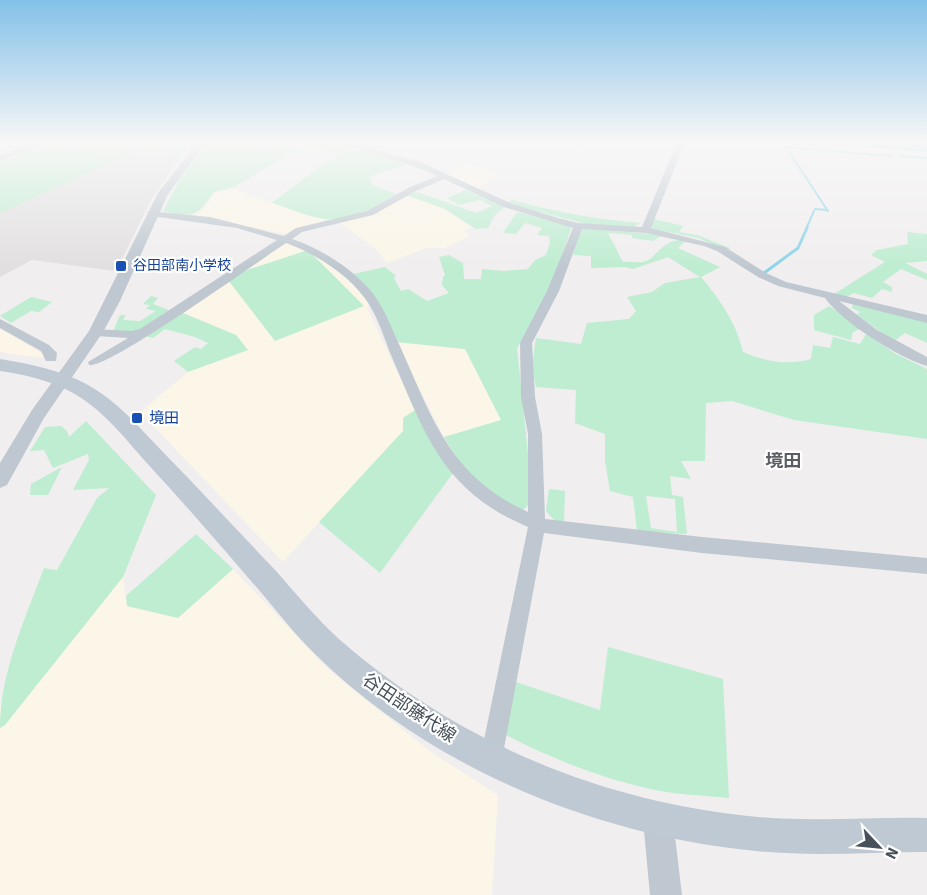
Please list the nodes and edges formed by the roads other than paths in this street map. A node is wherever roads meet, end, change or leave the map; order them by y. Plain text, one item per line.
1 (170, 184) edge
2 (425, 184) edge
3 (460, 184) edge
4 (664, 184) edge
5 (152, 213) junction
6 (578, 226) junction
7 (646, 230) junction
8 (286, 238) junction
9 (829, 295) junction
10 (927, 320) edge
11 (0, 323) edge
12 (96, 332) junction
13 (144, 332) junction
14 (51, 358) dead end
15 (94, 362) dead end
16 (927, 362) edge
17 (0, 365) edge
18 (62, 378) junction
19 (0, 480) edge
20 (537, 524) junction
21 (927, 566) edge
22 (491, 759) junction
23 (658, 820) junction
24 (927, 835) edge
25 (666, 895) edge

1 - 5 street
2 - 8 street
3 - 6 street
4 - 7 street
5 - 8 street
5 - 12 street
6 - 7 street
6 - 20 street
7 - 9 street
8 - 13 street
8 - 20 street
9 - 10 street
9 - 16 street
11 - 14 street
12 - 13 street
12 - 18 street
13 - 15 street
17 - 18 main road, 谷田部藤代線
18 - 19 street
18 - 22 main road, 谷田部藤代線
20 - 21 street
20 - 22 street
22 - 23 main road, 谷田部藤代線
23 - 24 main road, 谷田部藤代線
23 - 25 street

